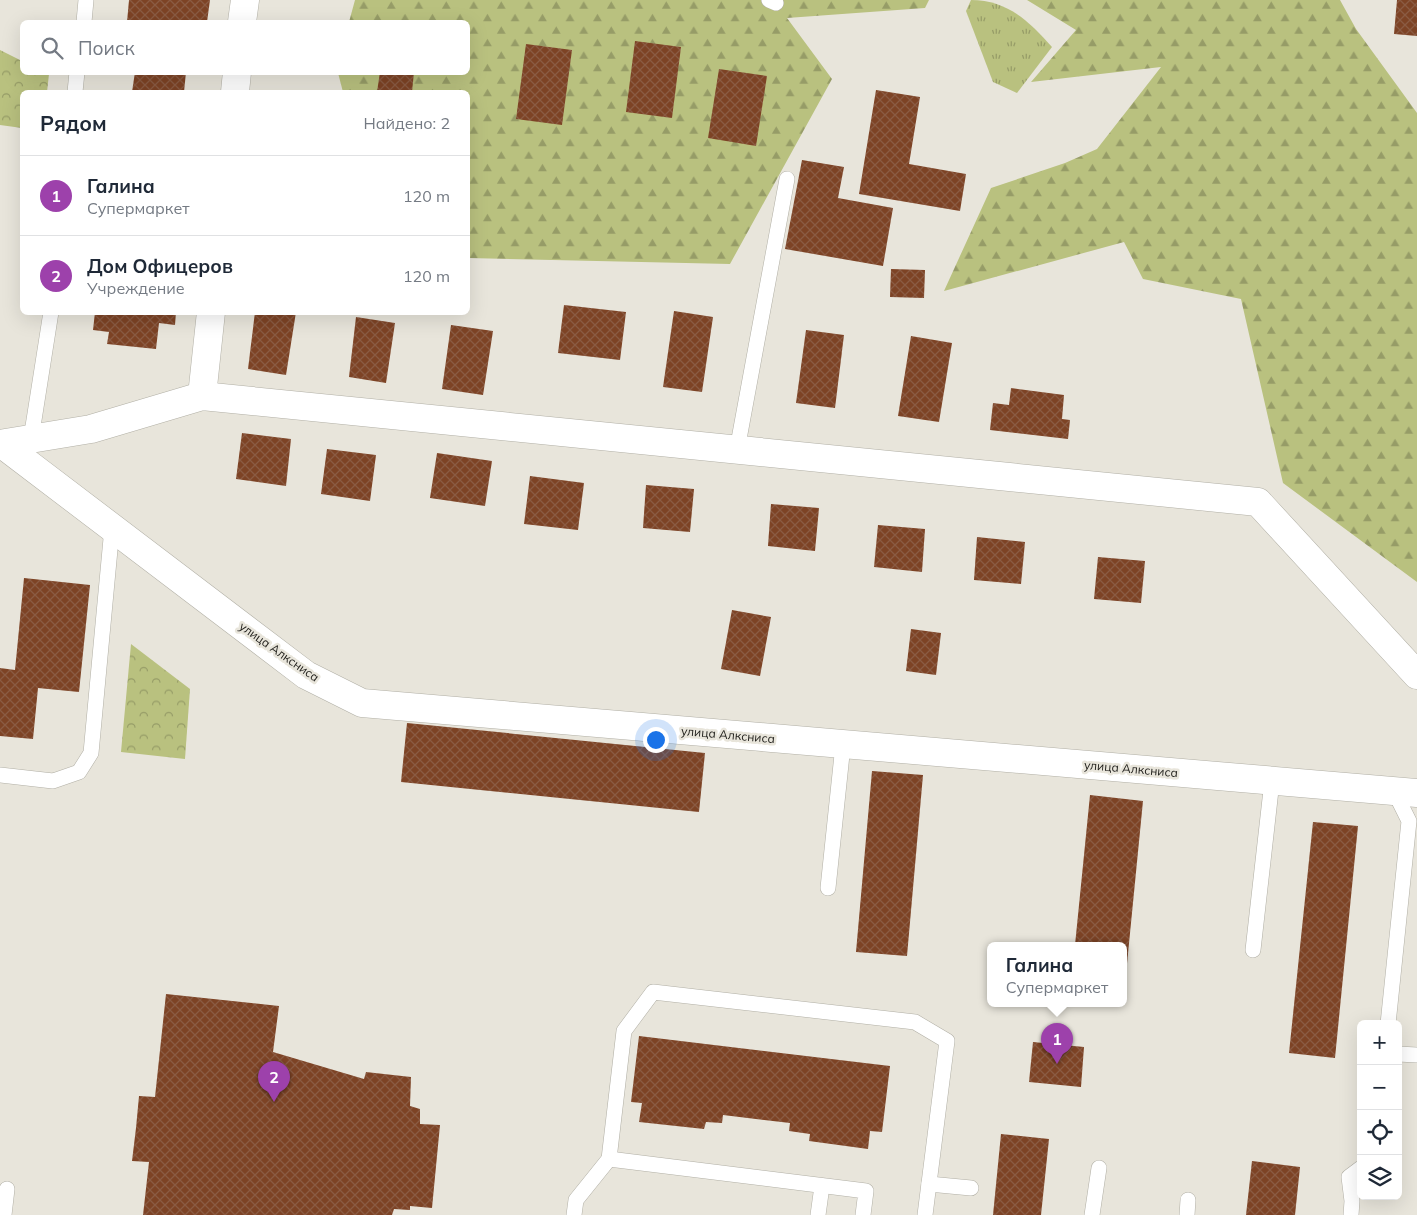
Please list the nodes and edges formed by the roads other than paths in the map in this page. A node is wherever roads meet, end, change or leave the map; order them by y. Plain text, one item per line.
1 (86, 0) edge
2 (245, 0) edge
3 (84, 20) edge
4 (242, 20) edge
5 (77, 75) edge
6 (237, 75) edge
7 (75, 90) edge
8 (235, 90) edge
9 (787, 180) dead end
10 (51, 315) edge
11 (211, 315) edge
12 (202, 396) junction
13 (31, 438) junction
14 (1, 444) edge
15 (737, 450) junction
16 (112, 528) junction
17 (1417, 674) edge
18 (843, 745) junction
19 (0, 775) edge
20 (1272, 781) junction
21 (1406, 792) edge
22 (828, 888) dead end
23 (1253, 950) dead end
24 (1388, 1020) edge
25 (1402, 1054) edge
26 (1417, 1055) edge
27 (609, 1159) junction
28 (1099, 1168) dead end
29 (1357, 1171) edge
30 (929, 1184) junction
31 (822, 1186) junction
32 (971, 1188) dead end
33 (7, 1189) dead end
34 (4, 1215) edge
35 (574, 1215) edge
36 (818, 1215) edge
37 (863, 1215) edge
38 (925, 1215) edge
39 (1092, 1215) edge
40 (1351, 1215) edge

1 - 3 lane
2 - 4 street
5 - 7 lane
6 - 8 street
9 - 15 lane
10 - 13 lane
11 - 12 street
12 - 13 street, улица Алксниса
12 - 15 street, улица Алксниса
13 - 14 street, улица Алксниса
14 - 16 street, улица Алксниса
15 - 17 street, улица Алксниса
16 - 18 street, улица Алксниса
16 - 19 lane
18 - 20 street, улица Алксниса
18 - 22 lane
20 - 21 street, улица Алксниса
20 - 23 lane
21 - 24 lane
25 - 26 lane
27 - 30 lane
27 - 31 lane
27 - 35 lane
28 - 39 lane
29 - 40 lane
30 - 32 lane
30 - 38 lane
31 - 36 lane
31 - 37 lane
33 - 34 lane

